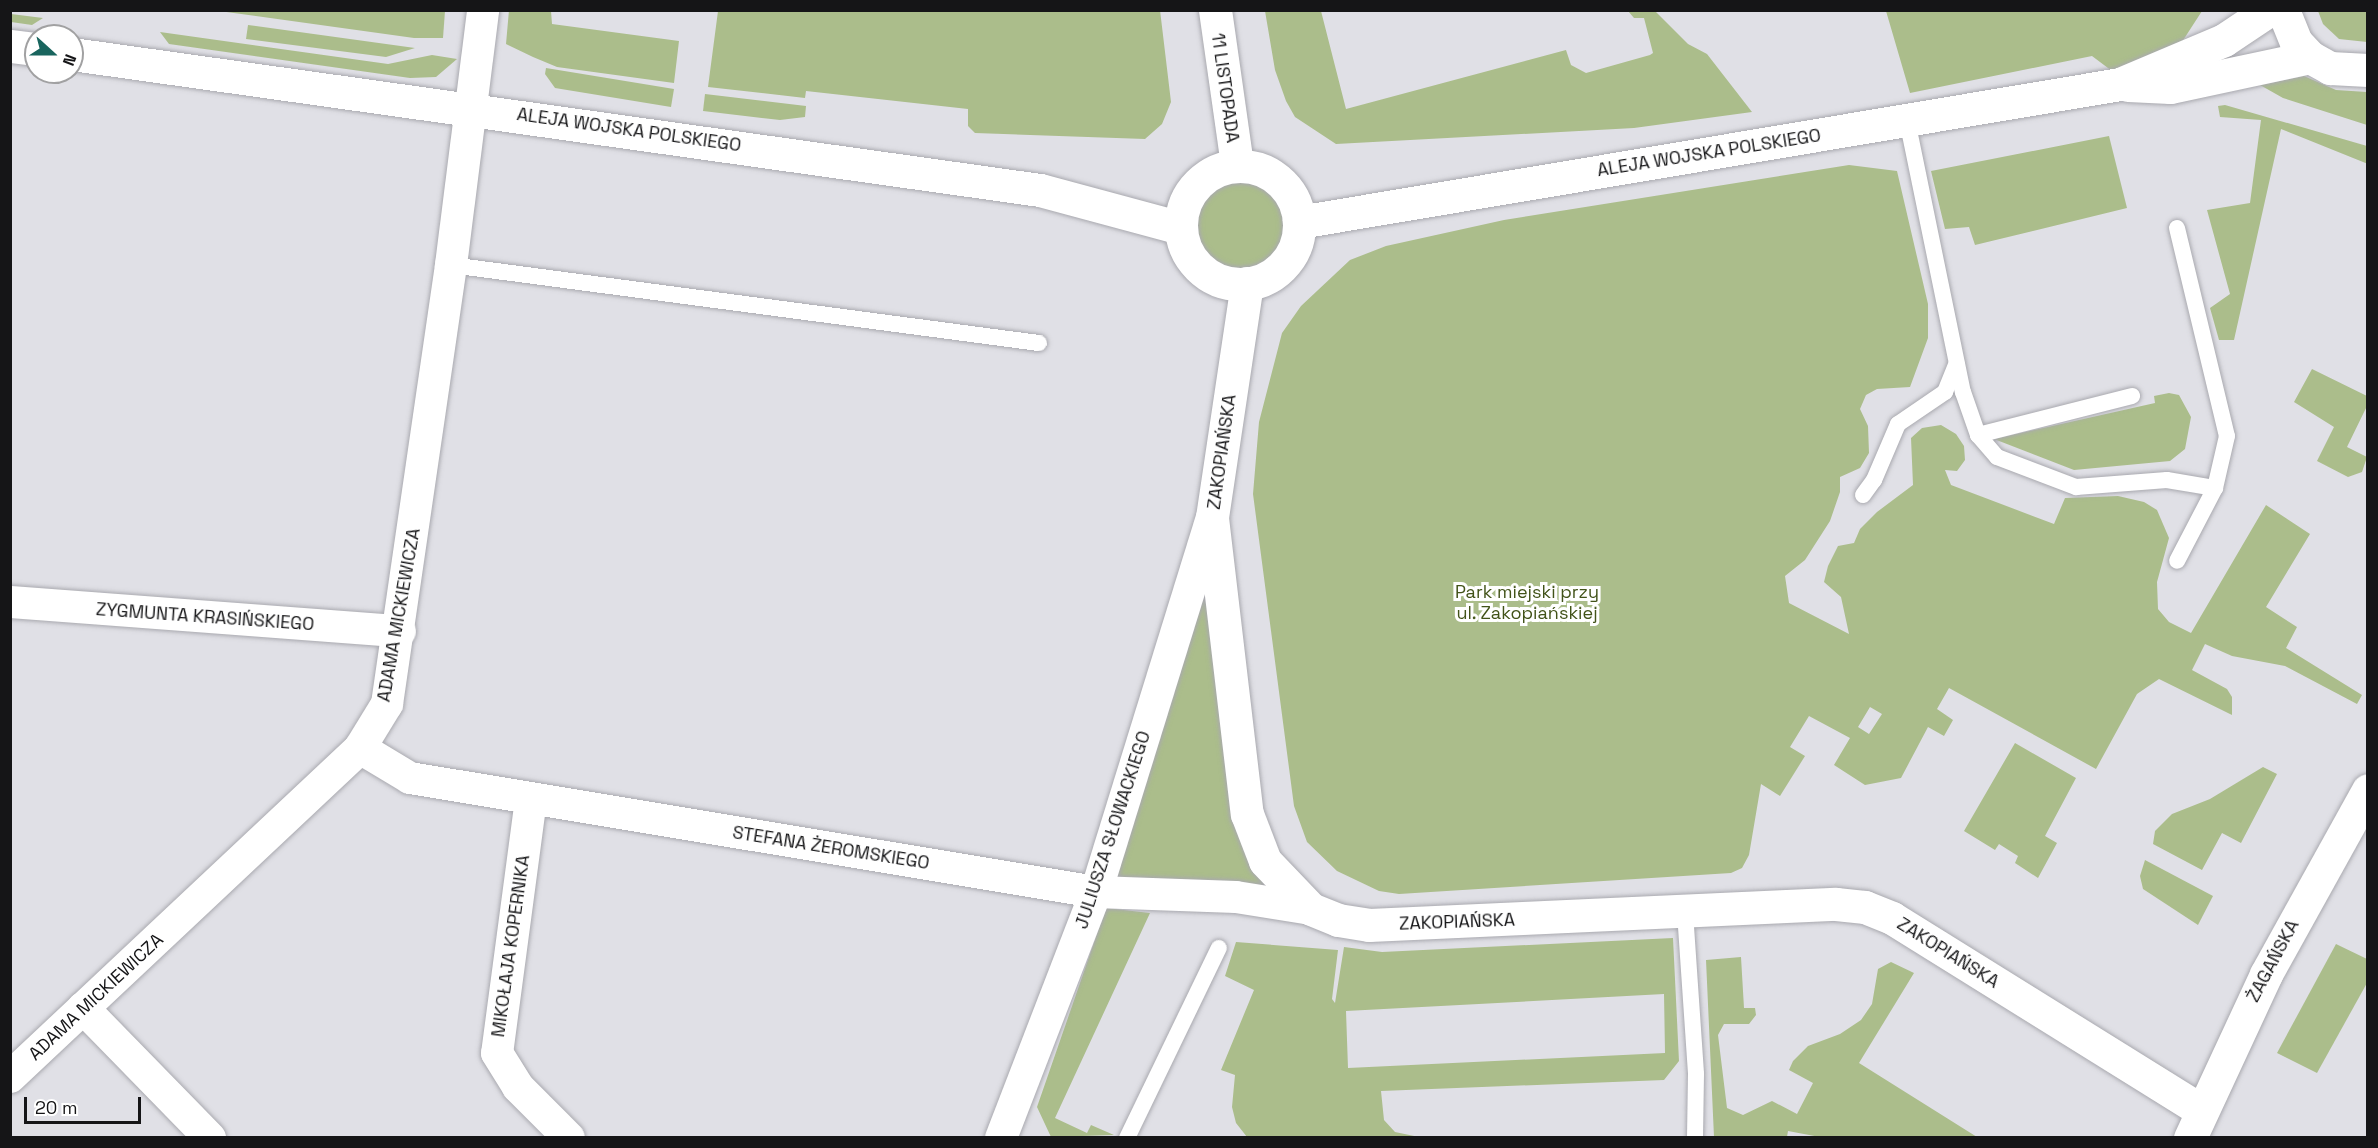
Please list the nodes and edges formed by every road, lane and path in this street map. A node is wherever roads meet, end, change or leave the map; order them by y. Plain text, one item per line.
1 (483, 10) edge
2 (1215, 10) edge
3 (2268, 10) edge
4 (2283, 10) edge
5 (84, 56) edge
6 (2310, 57) junction
7 (2367, 70) edge
8 (2120, 84) junction
9 (471, 107) junction
10 (1907, 120) junction
11 (1237, 165) junction
12 (1299, 222) junction
13 (1181, 228) junction
14 (2177, 228) dead end
15 (452, 265) junction
16 (1247, 283) junction
17 (1039, 343) dead end
18 (1957, 362) junction
19 (2132, 396) dead end
20 (1978, 435) junction
21 (2215, 488) junction
22 (1863, 495) dead end
23 (1212, 518) junction
24 (2177, 561) dead end
25 (10, 602) edge
26 (400, 631) junction
27 (360, 748) junction
28 (2367, 790) edge
29 (531, 799) junction
30 (1096, 892) junction
31 (1311, 909) junction
32 (1685, 912) junction
33 (1219, 948) dead end
34 (84, 1008) junction
35 (10, 1077) edge
36 (2195, 1124) edge
37 (210, 1137) edge
38 (569, 1137) edge
39 (1002, 1137) edge
40 (1127, 1137) edge
41 (1695, 1137) edge

1 - 9 street, ADAMA MICKIEWICZA
2 - 11 street, 11 LISTOPADA
3 - 8 street, ALEJA WOJSKA POLSKIEGO
4 - 6 street
5 - 9 street, ALEJA WOJSKA POLSKIEGO
6 - 7 street
6 - 8 street, ALEJA WOJSKA POLSKIEGO
8 - 10 street, ALEJA WOJSKA POLSKIEGO
9 - 13 street, ALEJA WOJSKA POLSKIEGO
9 - 15 street, ADAMA MICKIEWICZA
10 - 12 street, ALEJA WOJSKA POLSKIEGO
10 - 18 lane
11 - 12 street
11 - 13 street
12 - 16 street
13 - 16 street
14 - 21 lane
15 - 17 lane
15 - 26 street, ADAMA MICKIEWICZA
16 - 23 street, ZAKOPIAŃSKA
18 - 20 lane
18 - 22 lane
19 - 20 lane
20 - 21 lane
21 - 24 lane
23 - 30 street, JULIUSZA SŁOWACKIEGO
23 - 31 street, ZAKOPIAŃSKA
25 - 26 street, ZYGMUNTA KRASIŃSKIEGO
26 - 27 street, ADAMA MICKIEWICZA
27 - 29 street, STEFANA ŻEROMSKIEGO
27 - 34 street, ADAMA MICKIEWICZA
28 - 36 street, ŻAGAŃSKA
29 - 30 street, STEFANA ŻEROMSKIEGO
29 - 38 street, MIKOŁAJA KOPERNIKA
30 - 31 street, STEFANA ŻEROMSKIEGO
30 - 39 street, JULIUSZA SŁOWACKIEGO
31 - 32 street, ZAKOPIAŃSKA
32 - 36 street, ZAKOPIAŃSKA
32 - 41 lane
33 - 40 lane
34 - 35 street, ADAMA MICKIEWICZA
34 - 37 street

